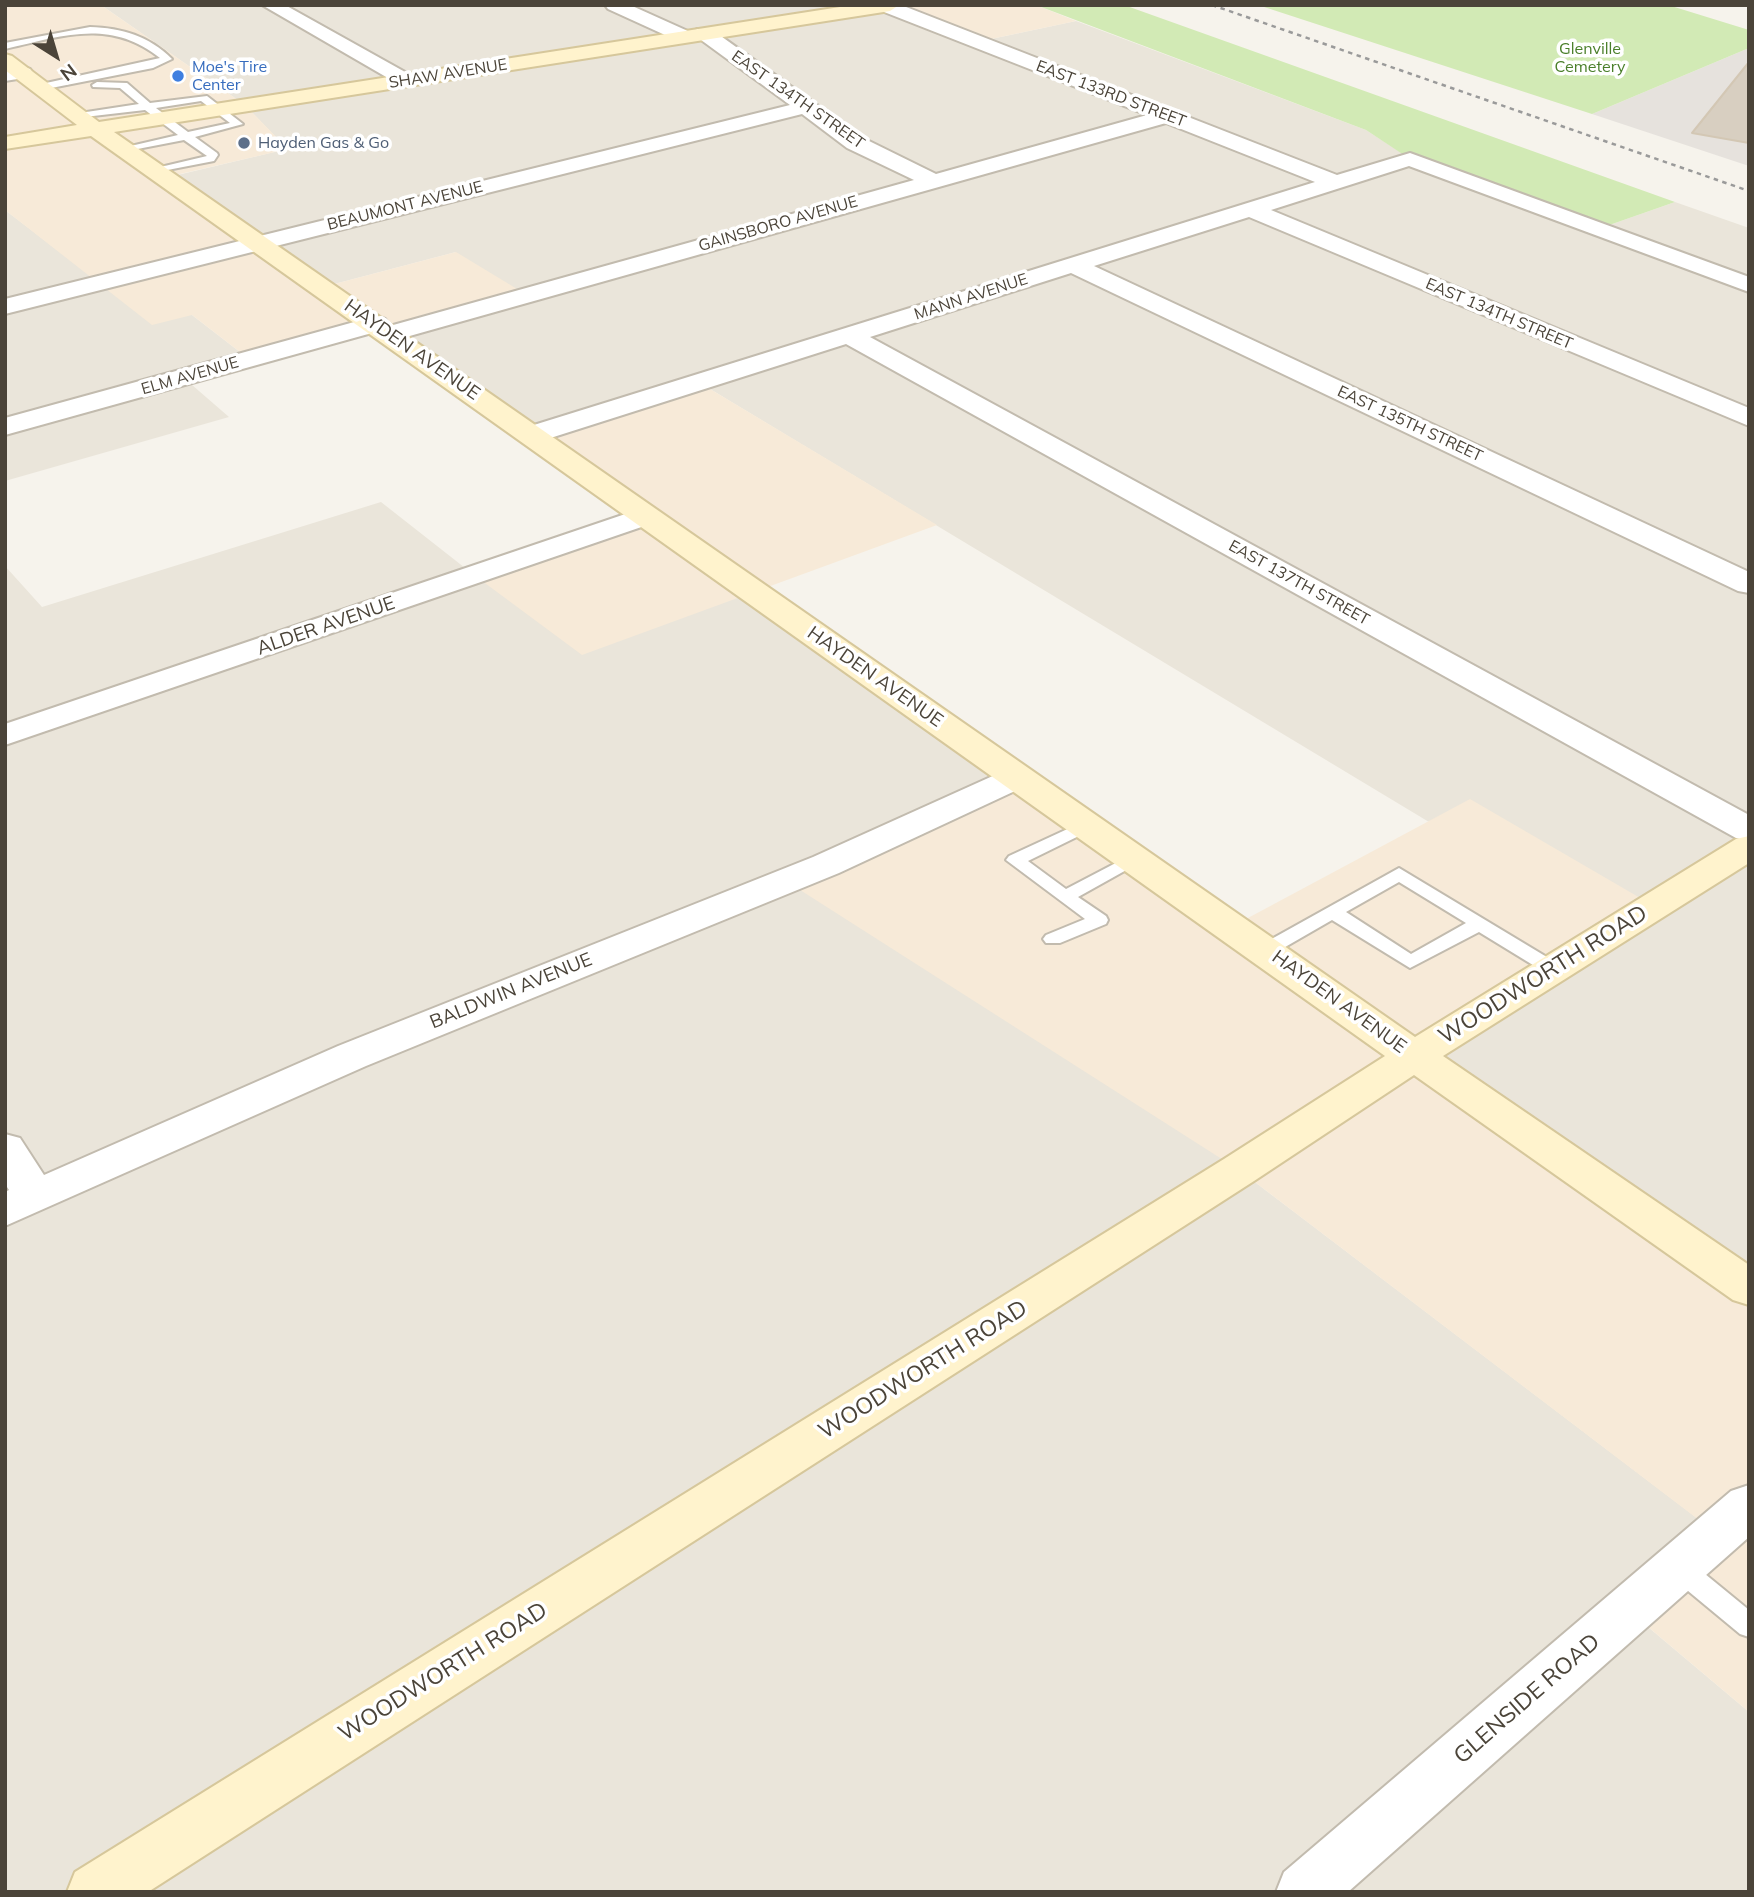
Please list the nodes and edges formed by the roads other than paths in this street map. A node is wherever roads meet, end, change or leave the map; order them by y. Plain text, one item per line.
1 (271, 5) edge
2 (614, 5) edge
3 (888, 6) edge
4 (694, 34) junction
5 (5, 46) edge
6 (5, 60) edge
7 (14, 74) edge
8 (407, 81) junction
9 (46, 91) junction
10 (806, 107) junction
11 (1167, 116) junction
12 (223, 117) junction
13 (87, 122) junction
14 (172, 123) junction
15 (5, 142) edge
16 (168, 153) junction
17 (194, 162) junction
18 (933, 181) junction
19 (1336, 182) junction
20 (1249, 209) junction
21 (258, 242) junction
22 (1071, 264) junction
23 (1749, 285) edge
24 (5, 307) edge
25 (383, 329) junction
26 (849, 336) junction
27 (1749, 418) edge
28 (5, 427) edge
29 (531, 435) junction
30 (646, 516) junction
31 (1749, 584) edge
32 (5, 735) edge
33 (1018, 777) junction
34 (1087, 825) junction
35 (1749, 830) edge
36 (1749, 847) edge
37 (1137, 859) junction
38 (1065, 897) junction
39 (1332, 912) junction
40 (1479, 925) junction
41 (1053, 939) dead end
42 (1266, 950) junction
43 (1553, 969) junction
44 (1414, 1056) junction
45 (5, 1149) edge
46 (20, 1203) edge
47 (1749, 1288) edge
48 (1749, 1506) edge
49 (1678, 1567) junction
50 (1749, 1626) edge
51 (96, 1892) edge
52 (1305, 1892) edge

1 - 8 street
2 - 4 street, EAST 134TH STREET
3 - 4 street, SHAW AVENUE
3 - 11 street, EAST 133RD STREET
4 - 8 street, SHAW AVENUE
4 - 10 street, EAST 134TH STREET
5 - 9 lane
6 - 7 street, HAYDEN AVENUE
7 - 9 street, HAYDEN AVENUE
8 - 12 street, SHAW AVENUE
9 - 13 street, HAYDEN AVENUE
9 - 14 lane
10 - 18 street, EAST 134TH STREET
10 - 21 street, BEAUMONT AVENUE
11 - 18 street, GAINSBORO AVENUE
11 - 19 street, EAST 133RD STREET
12 - 14 street, SHAW AVENUE
12 - 14 lane
13 - 14 street, SHAW AVENUE
13 - 15 street, SHAW AVENUE
13 - 16 street, HAYDEN AVENUE
14 - 16 lane
14 - 17 lane
16 - 17 lane
16 - 17 lane
16 - 21 street, HAYDEN AVENUE
18 - 25 street, GAINSBORO AVENUE
19 - 20 street, MANN AVENUE
19 - 23 street, MANN AVENUE
20 - 22 street, MANN AVENUE
20 - 27 street, EAST 134TH STREET
21 - 24 street, BEAUMONT AVENUE
21 - 25 street, HAYDEN AVENUE
22 - 26 street, MANN AVENUE
22 - 31 street, EAST 135TH STREET
25 - 28 street, ELM AVENUE
25 - 29 street, HAYDEN AVENUE
26 - 29 street, MANN AVENUE
26 - 35 street, EAST 137TH STREET
29 - 30 street, HAYDEN AVENUE
30 - 32 street, ALDER AVENUE
30 - 33 street, HAYDEN AVENUE
33 - 34 street, HAYDEN AVENUE
33 - 46 street, BALDWIN AVENUE
34 - 37 street, HAYDEN AVENUE
34 - 38 lane
36 - 43 street, WOODWORTH ROAD
37 - 38 lane
37 - 42 street, HAYDEN AVENUE
38 - 41 lane
39 - 40 lane
39 - 40 lane
39 - 42 lane
40 - 43 lane
42 - 44 street, HAYDEN AVENUE
43 - 44 street, WOODWORTH ROAD
44 - 47 street, HAYDEN AVENUE
44 - 51 street, WOODWORTH ROAD
45 - 46 street
48 - 49 street, GLENSIDE ROAD
49 - 50 lane
49 - 52 street, GLENSIDE ROAD

